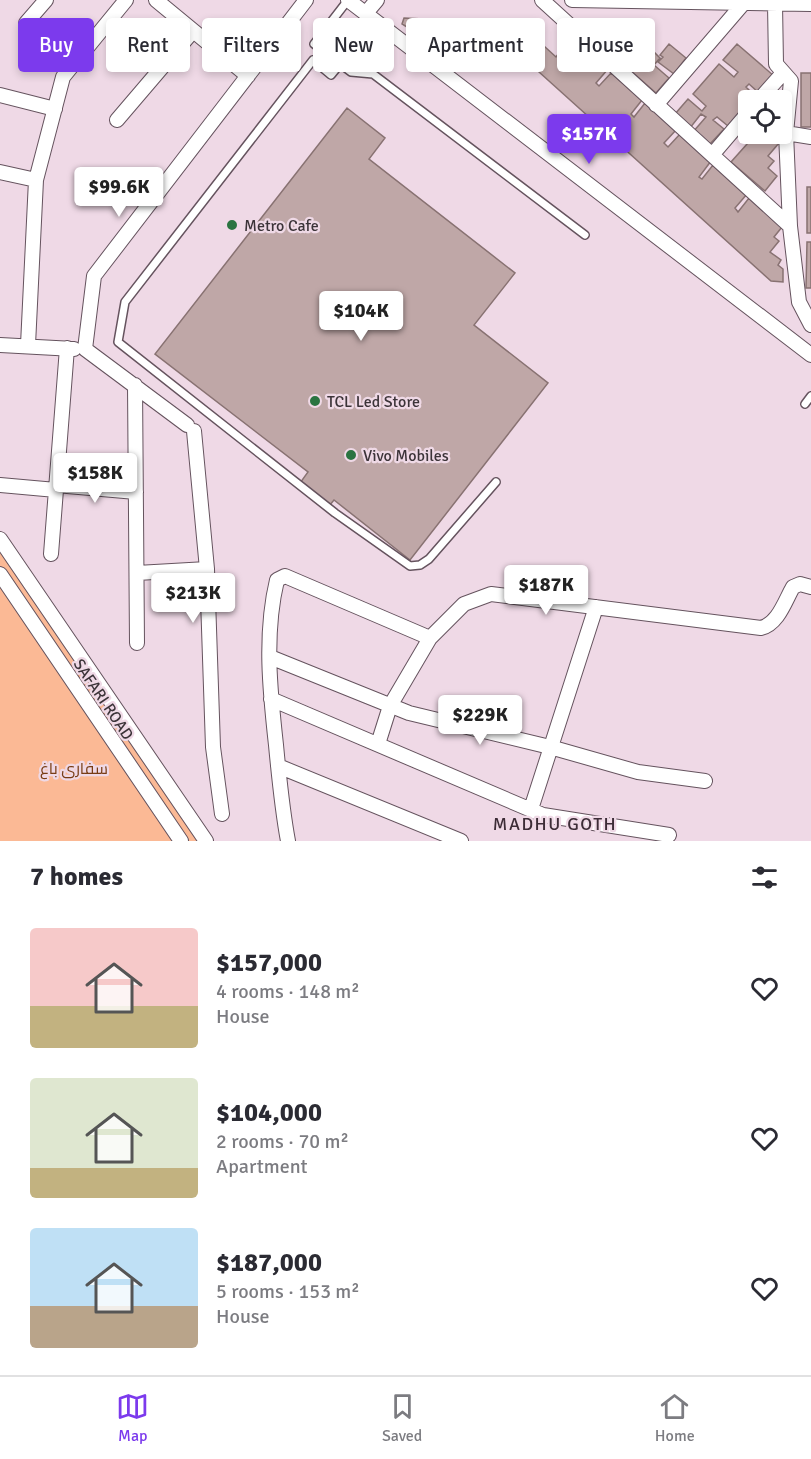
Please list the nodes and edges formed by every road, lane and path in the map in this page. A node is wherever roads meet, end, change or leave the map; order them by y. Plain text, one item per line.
1 (46, 0) edge
2 (126, 0) edge
3 (156, 0) edge
4 (306, 0) edge
5 (348, 0) edge
6 (377, 0) edge
7 (542, 0) edge
8 (572, 0) edge
9 (642, 1) edge
10 (742, 2) edge
11 (775, 4) junction
12 (811, 4) edge
13 (366, 14) junction
14 (30, 18) edge
15 (334, 18) edge
16 (193, 31) junction
17 (313, 60) edge
18 (351, 72) edge
19 (783, 73) junction
20 (248, 76) junction
21 (768, 90) edge
22 (790, 90) edge
23 (0, 95) edge
24 (656, 105) junction
25 (55, 109) junction
26 (117, 120) dead end
27 (738, 124) edge
28 (792, 134) edge
29 (811, 137) edge
30 (786, 144) edge
31 (712, 155) junction
32 (0, 172) edge
33 (36, 180) junction
34 (790, 226) junction
35 (585, 235) dead end
36 (811, 325) edge
37 (0, 345) edge
38 (27, 345) junction
39 (67, 348) junction
40 (85, 349) junction
41 (811, 355) edge
42 (135, 385) junction
43 (811, 396) edge
44 (804, 404) dead end
45 (496, 482) dead end
46 (0, 485) edge
47 (56, 487) junction
48 (136, 492) junction
49 (0, 539) edge
50 (51, 554) dead end
51 (207, 569) junction
52 (136, 573) junction
53 (0, 574) edge
54 (811, 587) edge
55 (596, 607) junction
56 (430, 638) junction
57 (137, 643) dead end
58 (270, 657) junction
59 (271, 699) junction
60 (390, 705) junction
61 (378, 744) junction
62 (550, 747) junction
63 (278, 766) junction
64 (705, 781) dead end
65 (531, 809) junction
66 (222, 814) dead end
67 (669, 836) dead end
68 (181, 841) edge
69 (206, 841) edge
70 (288, 841) edge
71 (461, 841) edge

1 - 14 street
2 - 25 street
3 - 16 street
4 - 20 street
5 - 13 street
5 - 15 lane
6 - 13 street
7 - 24 street
8 - 9 street
9 - 10 street
10 - 11 street
10 - 24 street
11 - 12 street
11 - 19 street
13 - 41 street
16 - 20 street
16 - 26 street
17 - 45 lane
18 - 35 lane
19 - 21 street
19 - 22 street
20 - 40 street
23 - 25 street
24 - 31 street
25 - 33 street
27 - 31 street
28 - 29 street
30 - 34 street
31 - 34 street
32 - 33 street
33 - 38 street
34 - 36 street
37 - 38 street
38 - 39 street
39 - 40 street
39 - 47 street
40 - 42 street
42 - 48 street
42 - 51 street
43 - 44 lane
46 - 47 street
47 - 48 street
47 - 50 street
48 - 52 street
49 - 69 street
51 - 52 street
51 - 66 street
52 - 57 street
53 - 68 street, SAFARI ROAD
54 - 55 street
55 - 56 street
55 - 62 street
56 - 58 street
56 - 60 street
58 - 59 street
58 - 60 street
59 - 61 street
59 - 63 street
60 - 61 street
60 - 62 street
61 - 65 street
62 - 64 street
62 - 65 street
63 - 70 street
63 - 71 street
65 - 67 street

